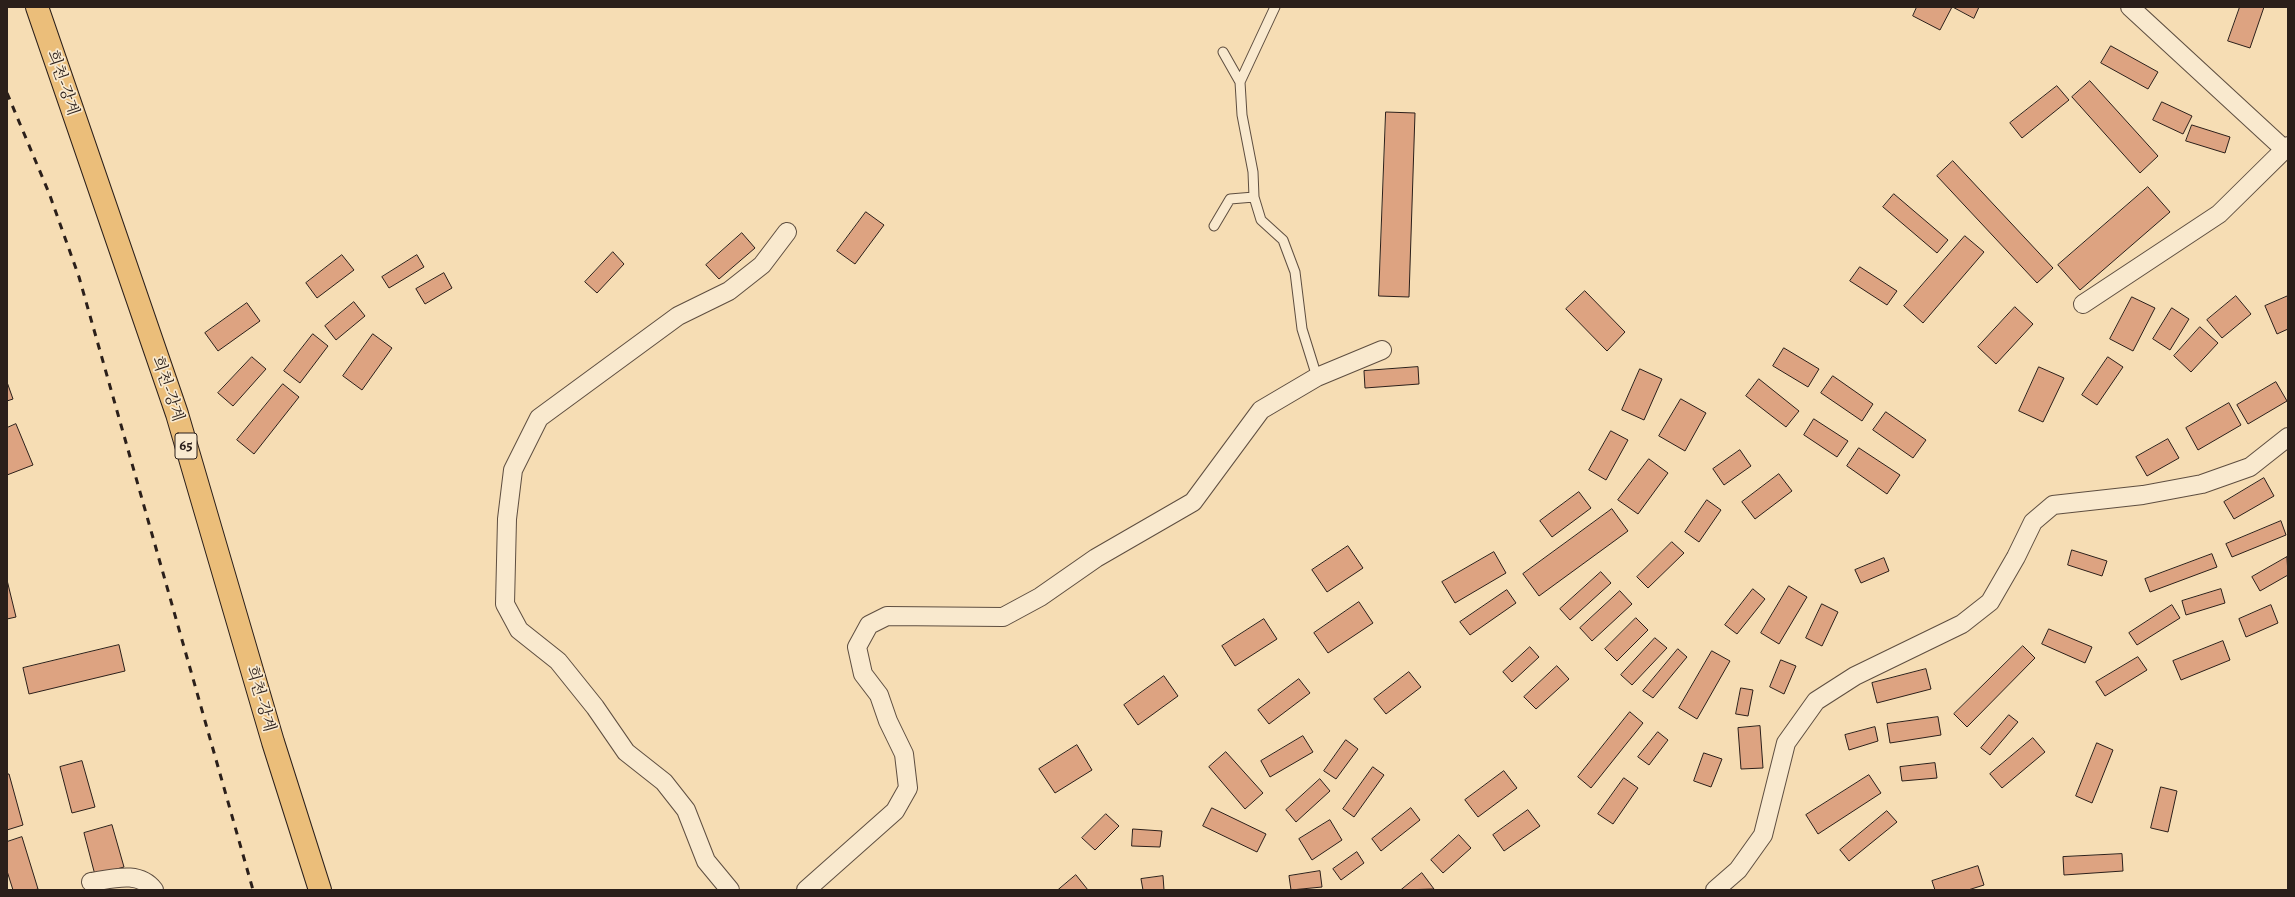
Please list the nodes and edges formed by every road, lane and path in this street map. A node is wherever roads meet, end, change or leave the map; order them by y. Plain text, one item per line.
1 (37, 7) edge
2 (1275, 7) edge
3 (2130, 7) edge
4 (1223, 52) dead end
5 (1240, 82) junction
6 (2286, 148) edge
7 (1254, 197) junction
8 (1214, 226) dead end
9 (787, 232) dead end
10 (2083, 304) dead end
11 (1382, 350) dead end
12 (1317, 377) junction
13 (2288, 437) edge
14 (91, 882) dead end
15 (154, 890) edge
16 (320, 890) edge
17 (730, 890) edge
18 (806, 890) edge
19 (1715, 890) edge

1 - 16 main road, 희천-강계 / 65
2 - 5 lane
3 - 6 street
4 - 5 lane
5 - 7 lane
6 - 10 street
7 - 8 lane
7 - 12 lane
9 - 17 street
11 - 12 street
12 - 18 street
13 - 19 street
14 - 15 street

